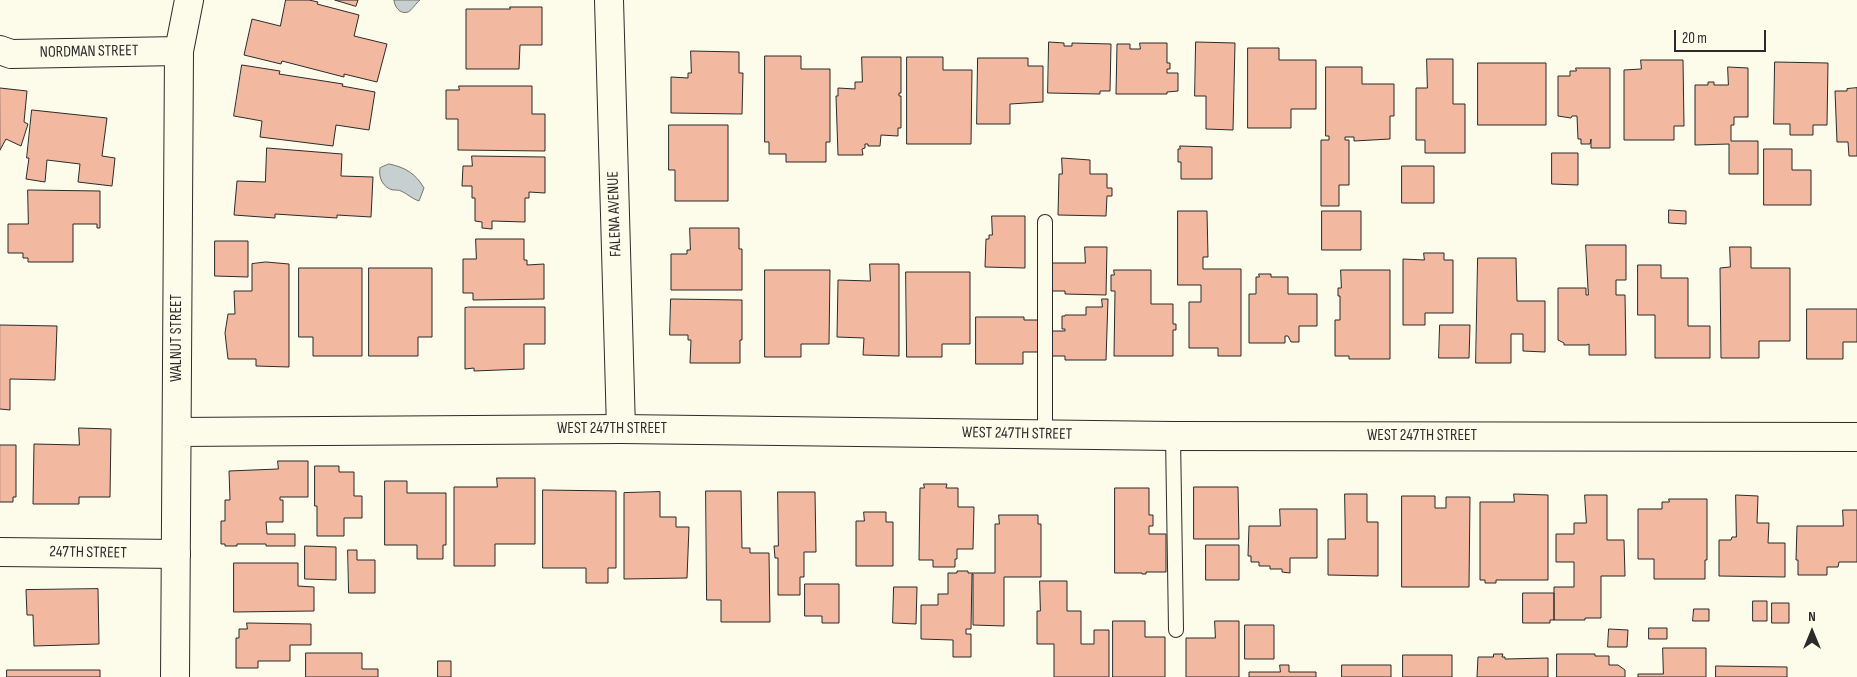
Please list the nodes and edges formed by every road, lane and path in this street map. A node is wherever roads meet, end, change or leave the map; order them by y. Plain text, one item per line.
1 (189, 0) edge
2 (609, 0) edge
3 (0, 50) edge
4 (180, 51) junction
5 (1045, 222) dead end
6 (621, 429) junction
7 (177, 432) junction
8 (1045, 434) junction
9 (1173, 436) junction
10 (1857, 436) edge
11 (0, 552) edge
12 (176, 554) junction
13 (1176, 630) dead end
14 (175, 677) edge

1 - 4 street, WALNUT STREET
2 - 6 street, FALENA AVENUE
3 - 4 street, NORDMAN STREET
4 - 7 street, WALNUT STREET
5 - 8 lane
6 - 7 street, WEST 247TH STREET
6 - 8 street, WEST 247TH STREET
7 - 12 street, WALNUT STREET
8 - 9 street, WEST 247TH STREET
9 - 10 street, WEST 247TH STREET
9 - 13 lane
11 - 12 street, 247TH STREET
12 - 14 street, WALNUT STREET

